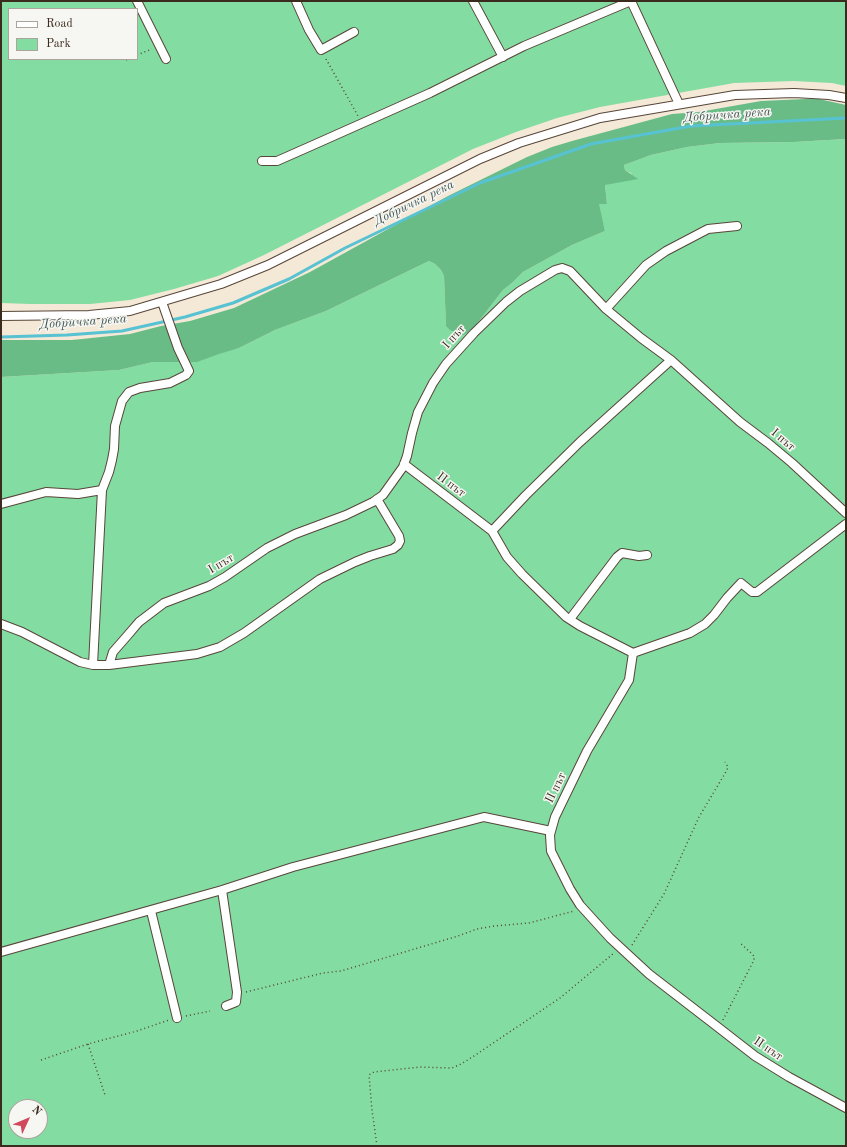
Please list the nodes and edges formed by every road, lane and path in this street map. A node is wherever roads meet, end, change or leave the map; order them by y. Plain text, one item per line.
1 (137, 1) edge
2 (296, 1) edge
3 (473, 1) edge
4 (354, 32) dead end
5 (159, 46) junction
6 (321, 50) junction
7 (138, 55) edge
8 (503, 57) junction
9 (166, 59) dead end
10 (846, 98) edge
11 (679, 104) junction
12 (362, 124) junction
13 (262, 161) dead end
14 (737, 226) dead end
15 (162, 302) junction
16 (606, 309) junction
17 (1, 316) edge
18 (671, 360) junction
19 (404, 464) junction
20 (102, 490) junction
21 (377, 499) junction
22 (1, 504) edge
23 (846, 512) edge
24 (846, 524) edge
25 (492, 531) junction
26 (647, 555) dead end
27 (570, 619) junction
28 (1, 624) edge
29 (633, 653) junction
30 (94, 665) junction
31 (109, 665) junction
32 (725, 762) dead end
33 (551, 831) junction
34 (222, 890) junction
35 (583, 909) junction
36 (151, 911) junction
37 (739, 942) dead end
38 (624, 951) junction
39 (1, 952) edge
40 (237, 992) junction
41 (226, 1006) dead end
42 (210, 1011) dead end
43 (177, 1018) junction
44 (719, 1028) junction
45 (88, 1044) junction
46 (41, 1060) dead end
47 (105, 1095) dead end
48 (846, 1108) edge
49 (377, 1146) edge

1 - 5 street
2 - 6 street
3 - 8 street
4 - 6 street
5 - 7 path
5 - 9 street
6 - 12 path
8 - 11 street
8 - 12 street
10 - 11 street
11 - 15 street
12 - 13 street
14 - 16 street
15 - 17 street
15 - 20 street
16 - 18 street, І път
16 - 19 street, І път
18 - 23 street, І път
18 - 25 street
19 - 21 street, І път
19 - 25 street, ІІ път
20 - 22 street
20 - 30 street
21 - 31 street, І път
21 - 31 street
24 - 29 street
25 - 27 street, ІІ път
26 - 27 street
27 - 29 street, ІІ път
28 - 30 street
29 - 33 street, ІІ път
30 - 31 street
32 - 38 path
33 - 34 street
33 - 35 street, ІІ път
34 - 36 street
34 - 40 street
35 - 38 street, ІІ път
35 - 40 path
36 - 39 street
36 - 43 street
37 - 44 path
38 - 44 street, ІІ път
38 - 49 path
40 - 41 street
42 - 43 path
43 - 45 path
44 - 48 street, ІІ път
45 - 46 path
45 - 47 path

